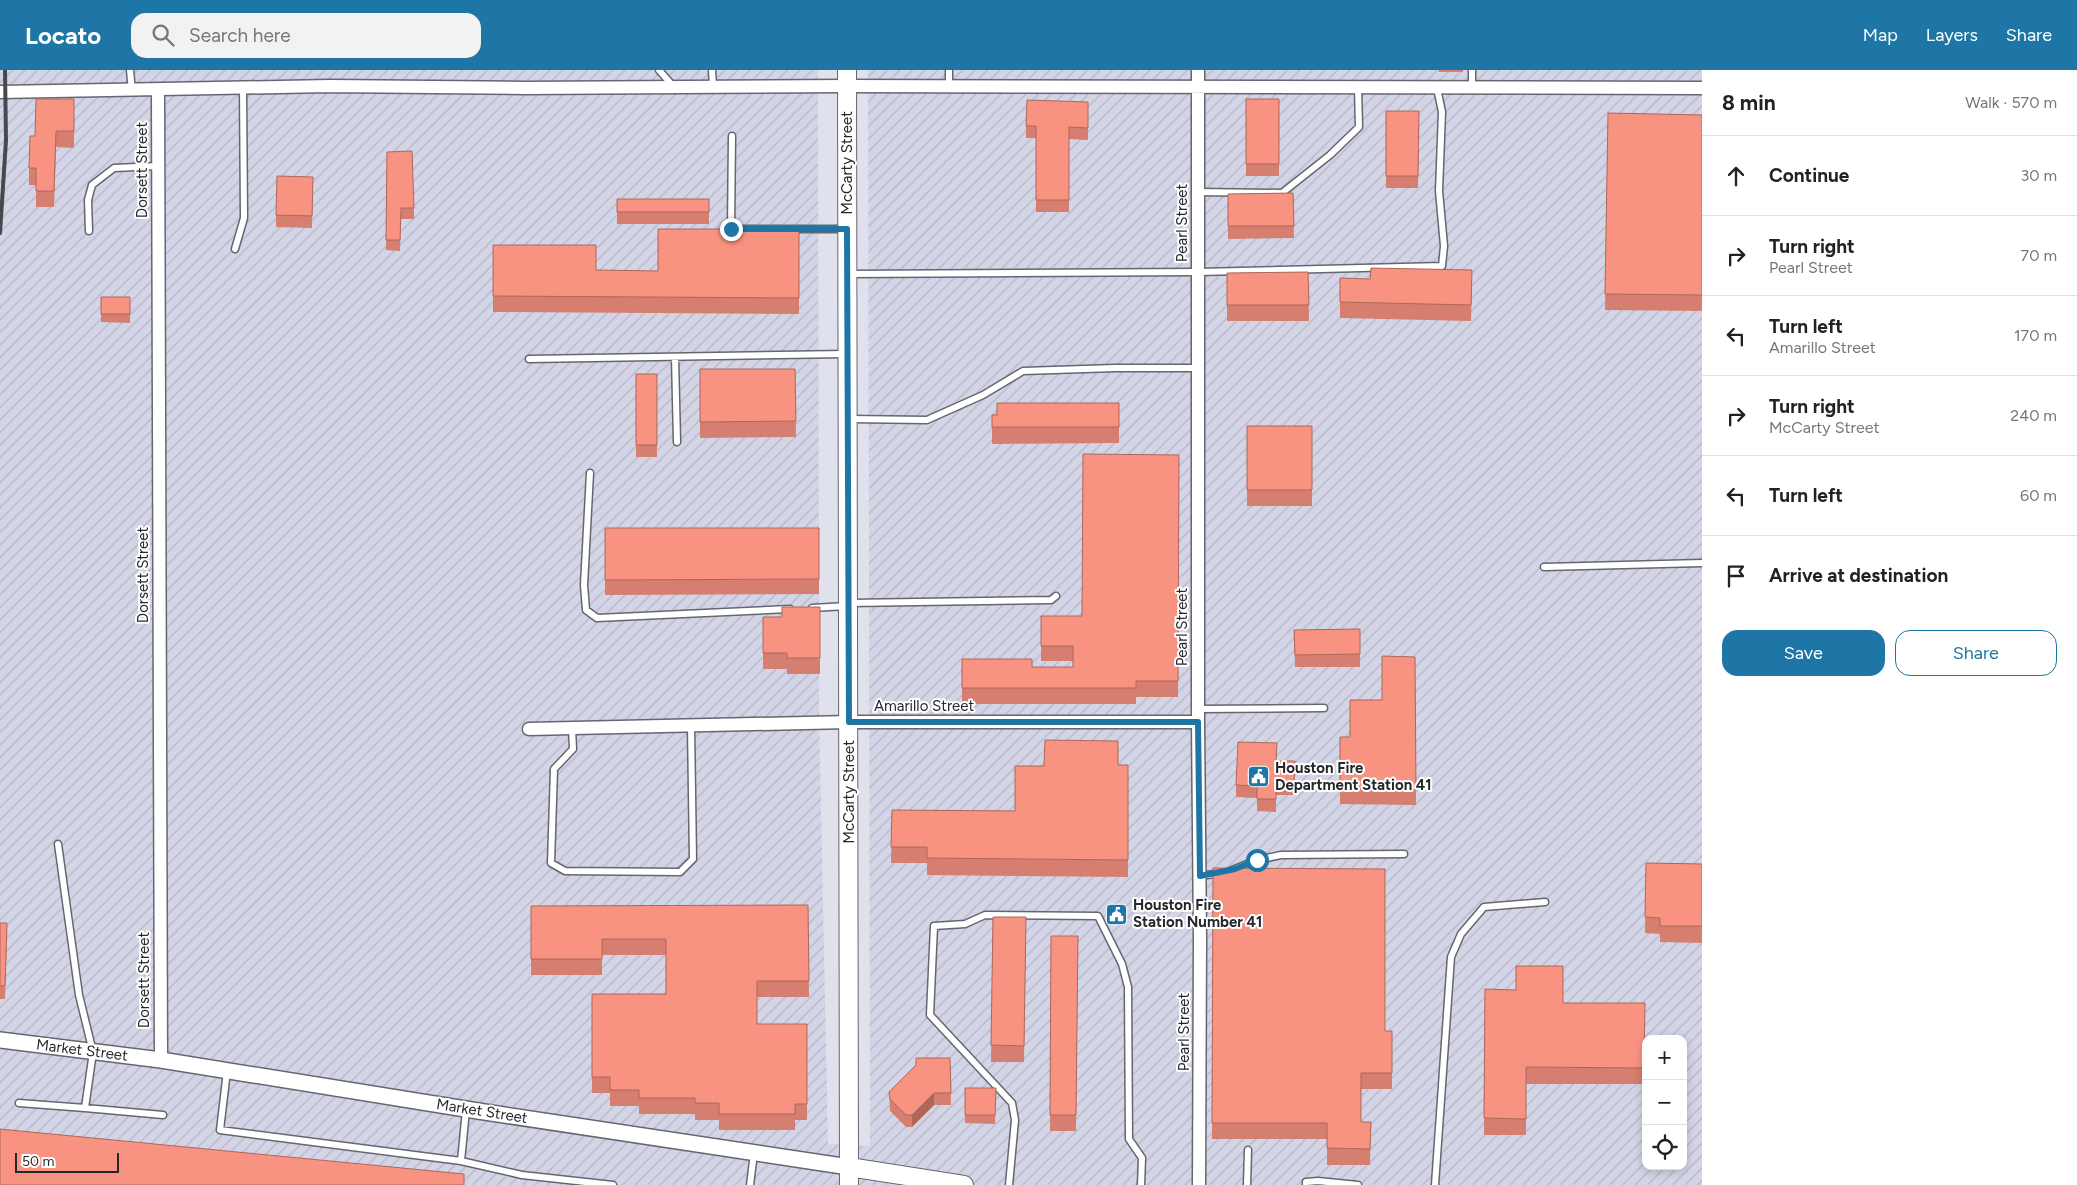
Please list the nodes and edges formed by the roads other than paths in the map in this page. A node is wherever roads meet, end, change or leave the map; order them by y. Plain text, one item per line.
1 (130, 70) edge
2 (659, 70) edge
3 (712, 70) edge
4 (949, 70) edge
5 (1198, 70) edge
6 (1472, 70) edge
7 (847, 78) edge
8 (949, 86) junction
9 (674, 87) junction
10 (713, 87) junction
11 (243, 88) junction
12 (1198, 88) junction
13 (1358, 88) junction
14 (1437, 88) junction
15 (1472, 88) junction
16 (1702, 88) edge
17 (158, 90) junction
18 (132, 91) junction
19 (0, 92) edge
20 (732, 136) dead end
21 (158, 166) junction
22 (1198, 192) junction
23 (847, 229) junction
24 (89, 231) dead end
25 (235, 249) dead end
26 (1198, 272) junction
27 (848, 274) junction
28 (848, 354) junction
29 (674, 357) junction
30 (529, 360) dead end
31 (1198, 368) junction
32 (848, 419) junction
33 (678, 442) dead end
34 (590, 473) dead end
35 (1702, 563) edge
36 (1544, 567) dead end
37 (1056, 596) dead end
38 (848, 604) junction
39 (1324, 708) dead end
40 (1198, 715) junction
41 (849, 722) junction
42 (691, 726) junction
43 (572, 728) junction
44 (530, 729) dead end
45 (58, 844) dead end
46 (1404, 854) dead end
47 (1200, 876) junction
48 (1545, 902) dead end
49 (0, 1040) edge
50 (93, 1052) junction
51 (161, 1060) junction
52 (227, 1071) junction
53 (19, 1102) dead end
54 (85, 1108) junction
55 (466, 1109) junction
56 (163, 1115) dead end
57 (1248, 1150) dead end
58 (754, 1153) junction
59 (461, 1161) junction
60 (849, 1167) junction
61 (613, 1185) edge
62 (750, 1185) edge
63 (849, 1185) edge
64 (964, 1185) edge
65 (1009, 1185) edge
66 (1141, 1185) edge
67 (1199, 1185) edge
68 (1247, 1185) edge
69 (1306, 1185) edge
70 (1358, 1185) edge
71 (1436, 1185) edge

1 - 18 lane
2 - 9 lane
3 - 10 lane
4 - 8 lane
5 - 12 street, Pearl Street
6 - 15 lane
7 - 8 street
7 - 10 street
7 - 23 main road, McCarty Street
8 - 12 street
9 - 10 street
9 - 11 street
11 - 17 street
11 - 25 lane
12 - 13 street
12 - 22 street, Pearl Street
13 - 14 street
13 - 22 lane
14 - 15 street
14 - 26 lane
15 - 16 street
17 - 18 street
17 - 21 street, Dorsett Street
18 - 19 street
20 - 23 lane
21 - 24 lane
21 - 51 street, Dorsett Street
22 - 26 street, Pearl Street
23 - 27 main road, McCarty Street
26 - 27 lane
26 - 31 street, Pearl Street
27 - 28 main road, McCarty Street
28 - 29 lane
28 - 32 main road, McCarty Street
29 - 30 lane
29 - 33 lane
31 - 32 lane
31 - 40 street, Pearl Street
32 - 38 main road, McCarty Street
34 - 38 lane
35 - 36 lane
37 - 38 lane
38 - 41 main road, McCarty Street
39 - 40 lane
40 - 41 street, Amarillo Street
40 - 47 street, Pearl Street
41 - 42 street, Amarillo Street
41 - 60 main road, McCarty Street
42 - 43 street, Amarillo Street
42 - 43 lane
43 - 44 street, Amarillo Street
45 - 50 lane
46 - 47 lane
47 - 67 street, Pearl Street
48 - 71 lane
49 - 50 street, Market Street
50 - 51 street, Market Street
50 - 54 lane
51 - 52 street, Market Street
52 - 55 street, Market Street
52 - 59 lane
53 - 54 lane
54 - 56 lane
55 - 58 street, Market Street
55 - 59 lane
57 - 68 lane
58 - 60 street, Market Street
58 - 62 lane
59 - 61 lane
60 - 63 main road, McCarty Street
60 - 64 main road, Market Street
65 - 66 lane
69 - 70 lane

